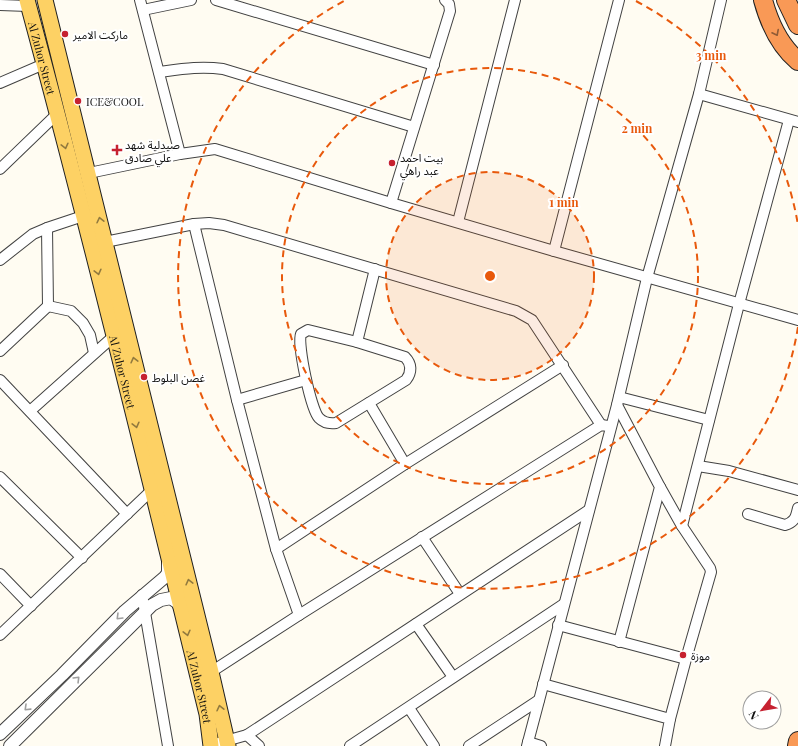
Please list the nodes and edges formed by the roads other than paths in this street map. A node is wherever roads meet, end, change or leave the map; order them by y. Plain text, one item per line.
1 (45, 0) edge
2 (191, 0) edge
3 (216, 0) edge
4 (445, 0) edge
5 (515, 0) edge
6 (619, 0) edge
7 (721, 0) edge
8 (763, 0) edge
9 (786, 0) edge
10 (28, 3) edge
11 (0, 5) edge
12 (141, 5) edge
13 (798, 25) edge
14 (798, 61) edge
15 (44, 64) junction
16 (434, 65) junction
17 (159, 72) junction
18 (0, 83) edge
19 (699, 94) junction
20 (57, 114) junction
21 (793, 121) edge
22 (414, 127) junction
23 (180, 154) junction
24 (0, 169) edge
25 (89, 174) junction
26 (391, 203) junction
27 (83, 216) junction
28 (458, 222) junction
29 (194, 224) junction
30 (47, 228) junction
31 (105, 242) junction
32 (554, 251) junction
33 (0, 260) edge
34 (375, 269) junction
35 (647, 278) junction
36 (739, 304) junction
37 (48, 306) junction
38 (798, 320) edge
39 (114, 336) junction
40 (357, 342) junction
41 (0, 351) edge
42 (94, 353) junction
43 (563, 365) junction
44 (0, 380) edge
45 (306, 380) junction
46 (237, 400) junction
47 (618, 401) junction
48 (369, 403) junction
49 (30, 411) junction
50 (710, 420) junction
51 (606, 426) junction
52 (405, 464) junction
53 (698, 466) junction
54 (0, 477) edge
55 (660, 488) junction
56 (152, 490) junction
57 (798, 490) edge
58 (798, 508) edge
59 (589, 510) junction
60 (127, 514) junction
61 (748, 514) dead end
62 (682, 526) junction
63 (422, 537) junction
64 (276, 549) junction
65 (82, 558) junction
66 (168, 558) junction
67 (0, 574) edge
68 (460, 594) junction
69 (142, 595) junction
70 (564, 604) junction
71 (31, 606) junction
72 (145, 612) junction
73 (182, 612) junction
74 (299, 615) junction
75 (416, 624) junction
76 (558, 625) junction
77 (0, 635) edge
78 (620, 642) junction
79 (686, 659) junction
80 (212, 672) junction
81 (453, 677) junction
82 (543, 684) junction
83 (539, 700) junction
84 (409, 708) junction
85 (670, 719) junction
86 (0, 734) edge
87 (247, 735) junction
88 (798, 741) edge
89 (227, 744) edge
90 (527, 744) edge
91 (10, 746) edge
92 (168, 746) edge
93 (211, 746) edge
94 (258, 746) edge
95 (350, 746) edge
96 (434, 746) edge
97 (468, 746) edge
98 (541, 746) edge
99 (665, 746) edge
100 (797, 746) edge

1 - 25 main road, Al Zuhor Street
2 - 12 street
3 - 16 street
4 - 16 street
5 - 28 street
6 - 32 street
7 - 19 street
8 -> 14 highway
9 - 13 highway
10 - 11 street
10 - 15 main road, Al Zuhor Street
12 - 17 street
15 - 18 street
15 - 20 main road, Al Zuhor Street
16 - 22 street
17 - 22 street
17 - 23 street
19 - 21 street
19 - 35 street
20 - 24 street
20 -> 27 main road, Al Zuhor Street
21 - 36 street
22 - 26 street
23 - 25 street
23 - 26 street
31 -> 25 main road, Al Zuhor Street
26 - 28 street
27 - 30 street
27 -> 39 main road, Al Zuhor Street
28 - 32 street
29 - 31 street
29 - 34 street
29 - 46 street
30 - 33 street
30 - 37 street
80 -> 31 main road, Al Zuhor Street
32 - 35 street
34 - 40 street
34 - 43 street
35 - 36 street
35 - 47 street
36 - 38 street
36 - 50 street
37 - 41 street
37 - 42 street
39 - 42 street
39 -> 56 main road, Al Zuhor Street
40 - 45 street
40 - 48 street
42 - 49 street
43 - 51 street
43 - 52 street
44 - 49 street
45 - 46 street
45 - 48 street
46 - 64 street
47 - 50 street
47 - 51 street
47 - 55 street
48 - 52 street
49 - 60 street
50 - 53 street
51 - 59 street
51 - 63 street
52 - 64 street
53 - 57 street
53 - 62 street
54 - 65 street
55 - 62 street
55 - 78 street
56 - 60 street
56 - 66 main road, Al Zuhor Street
58 - 61 street
59 - 68 street
59 - 70 street
60 - 65 street
62 - 79 street
63 - 68 street
63 - 74 street
64 - 74 street
65 - 71 street
66 - 69 street
66 - 73 main road, Al Zuhor Street
67 - 71 street
68 - 75 street
69 - 72 street
69 -> 86 street
70 - 76 street
70 - 81 street
71 - 77 street
72 - 73 street
91 -> 72 street
72 - 92 street
73 -> 93 main road, Al Zuhor Street
74 - 80 street
75 - 81 street
75 - 87 street
76 - 78 street
76 - 82 street
78 - 79 street
79 - 85 street
89 -> 80 main road, Al Zuhor Street
81 - 84 street
82 - 83 street
82 - 85 street
83 - 90 street
83 - 97 street
84 - 95 street
84 - 96 street
85 - 99 street
87 - 89 street
87 - 94 street
88 - 100 highway
89 - 93 street
90 - 98 street

